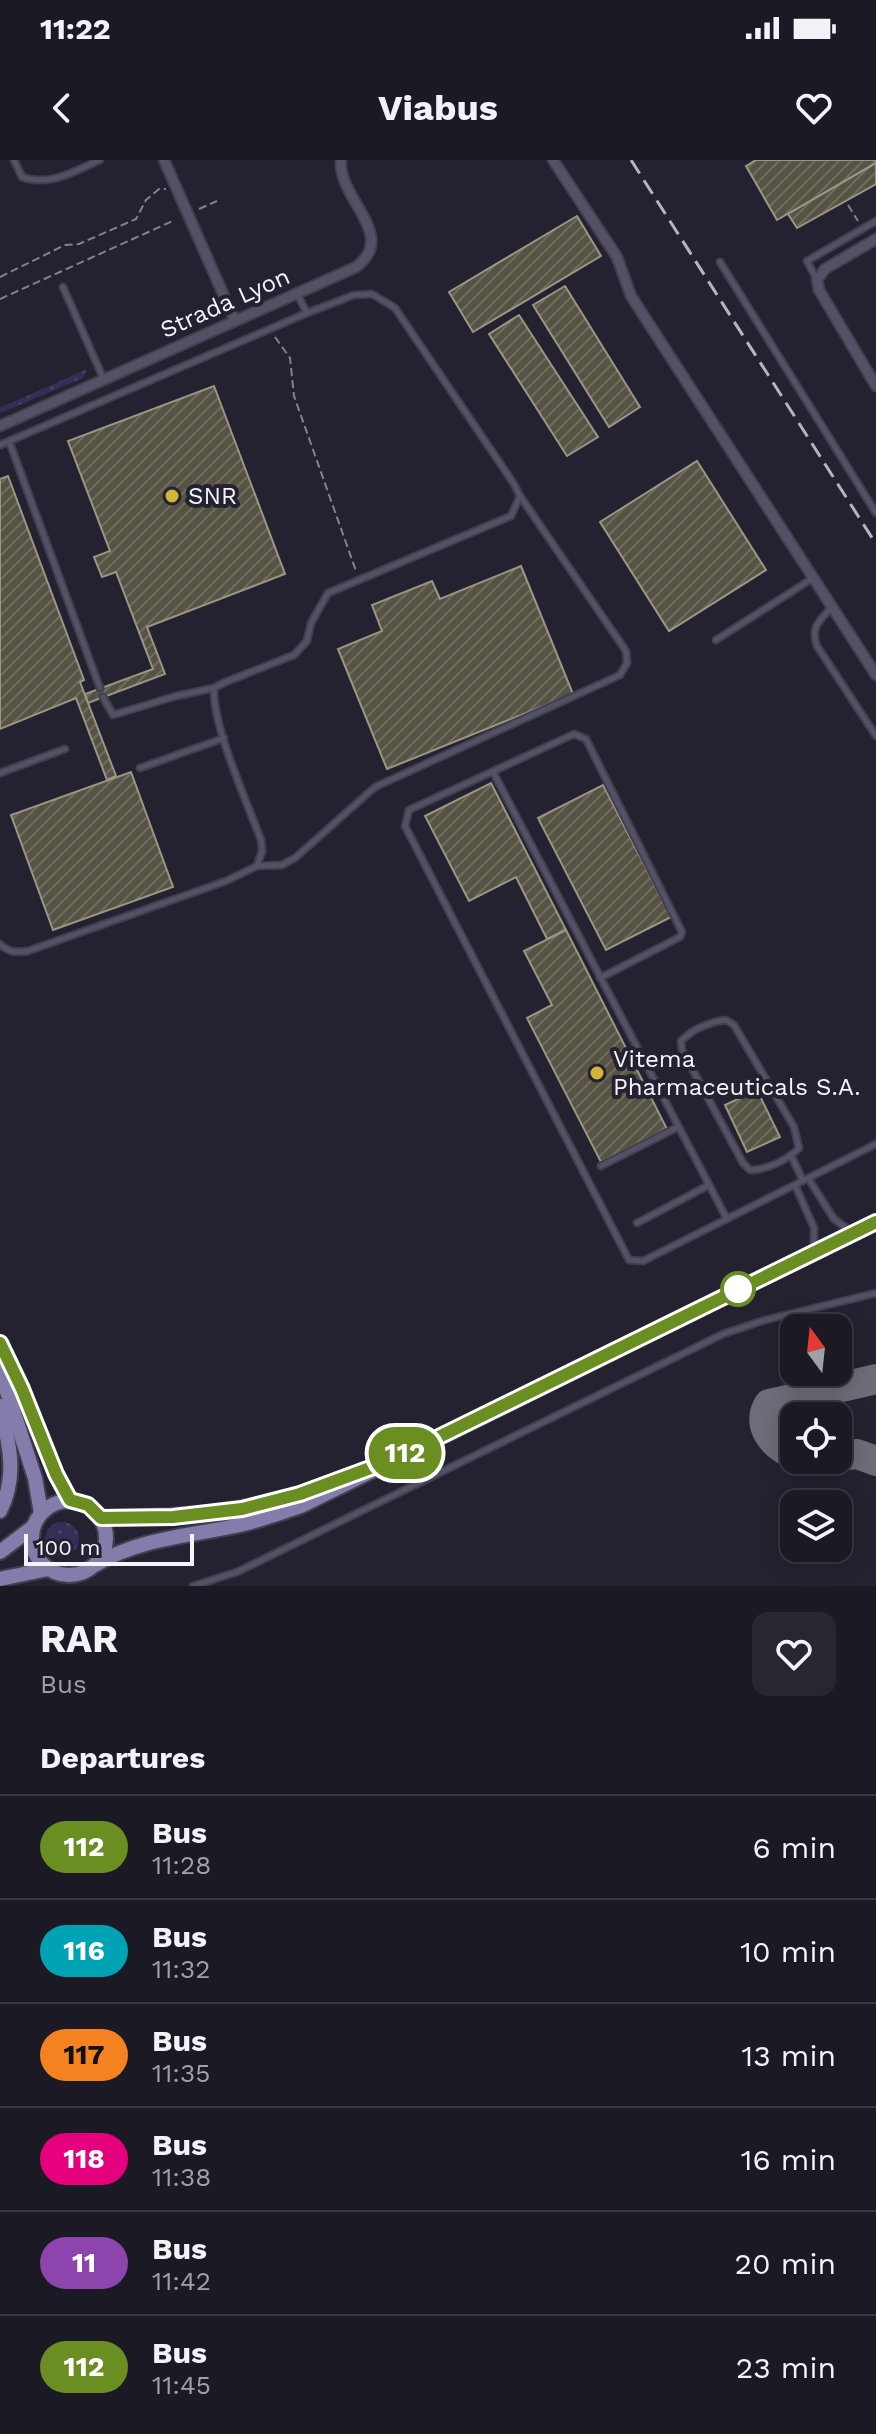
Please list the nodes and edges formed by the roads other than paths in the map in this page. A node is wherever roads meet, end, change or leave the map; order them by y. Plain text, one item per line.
1 (14, 160) edge
2 (100, 160) edge
3 (164, 160) edge
4 (341, 160) edge
5 (553, 160) edge
6 (876, 221) edge
7 (876, 239) edge
8 (720, 262) dead end
9 (817, 280) junction
10 (63, 287) dead end
11 (297, 293) junction
12 (307, 313) junction
13 (235, 321) junction
14 (876, 362) edge
15 (866, 368) junction
16 (104, 380) junction
17 (876, 386) edge
18 (0, 426) edge
19 (9, 441) junction
20 (0, 445) edge
21 (520, 496) junction
22 (876, 513) edge
23 (814, 577) junction
24 (832, 607) junction
25 (716, 640) dead end
26 (876, 675) edge
27 (100, 688) dead end
28 (214, 688) junction
29 (103, 697) dead end
30 (876, 736) edge
31 (224, 738) junction
32 (65, 749) dead end
33 (140, 768) dead end
34 (493, 772) junction
35 (0, 773) edge
36 (257, 866) junction
37 (0, 944) edge
38 (600, 978) junction
39 (678, 1127) junction
40 (876, 1144) edge
41 (791, 1155) junction
42 (601, 1166) dead end
43 (806, 1179) junction
44 (709, 1185) junction
45 (795, 1185) junction
46 (727, 1219) junction
47 (876, 1222) edge
48 (637, 1223) dead end
49 (853, 1233) junction
50 (814, 1253) junction
51 (876, 1293) edge
52 (0, 1343) edge
53 (0, 1370) edge
54 (0, 1406) edge
55 (392, 1460) junction
56 (70, 1500) junction
57 (0, 1511) edge
58 (41, 1513) junction
59 (101, 1518) junction
60 (33, 1527) junction
61 (0, 1552) edge
62 (95, 1565) junction
63 (48, 1569) junction
64 (0, 1579) edge
65 (193, 1586) edge

1 - 2 lane
3 - 13 street
4 - 11 street, Strada Lyon
5 - 23 street
6 - 9 lane
7 - 9 street
8 - 22 lane
9 - 15 street
10 - 16 lane
11 - 12 lane
11 - 13 street, Strada Lyon
12 - 19 lane
12 - 21 lane
13 - 16 street, Strada Lyon
14 - 15 lane
15 - 17 street
16 - 18 street, Strada Lyon
19 - 20 lane
19 - 27 lane
21 - 28 lane
21 - 36 lane
23 - 24 street
23 - 25 lane
24 - 26 street
24 - 30 lane
28 - 29 lane
28 - 31 lane
31 - 33 lane
31 - 36 lane
32 - 35 lane
34 - 38 lane
34 - 38 lane
34 - 46 lane
36 - 37 lane
38 - 39 lane
39 - 42 lane
39 - 44 lane
40 - 43 lane
41 - 41 lane
41 - 43 lane
43 - 45 lane
43 - 49 lane
44 - 46 lane
44 - 48 lane
45 - 46 lane
45 - 50 lane
47 - 49 main road
49 - 50 main road
50 - 55 main road
51 - 65 lane
52 - 56 main road
53 - 58 main road
54 - 57 main road
55 - 59 main road
55 - 62 main road
56 - 58 main road
56 - 59 main road
58 - 60 main road
59 - 62 main road
60 - 61 main road
60 - 63 main road
62 - 63 main road
63 - 64 main road

